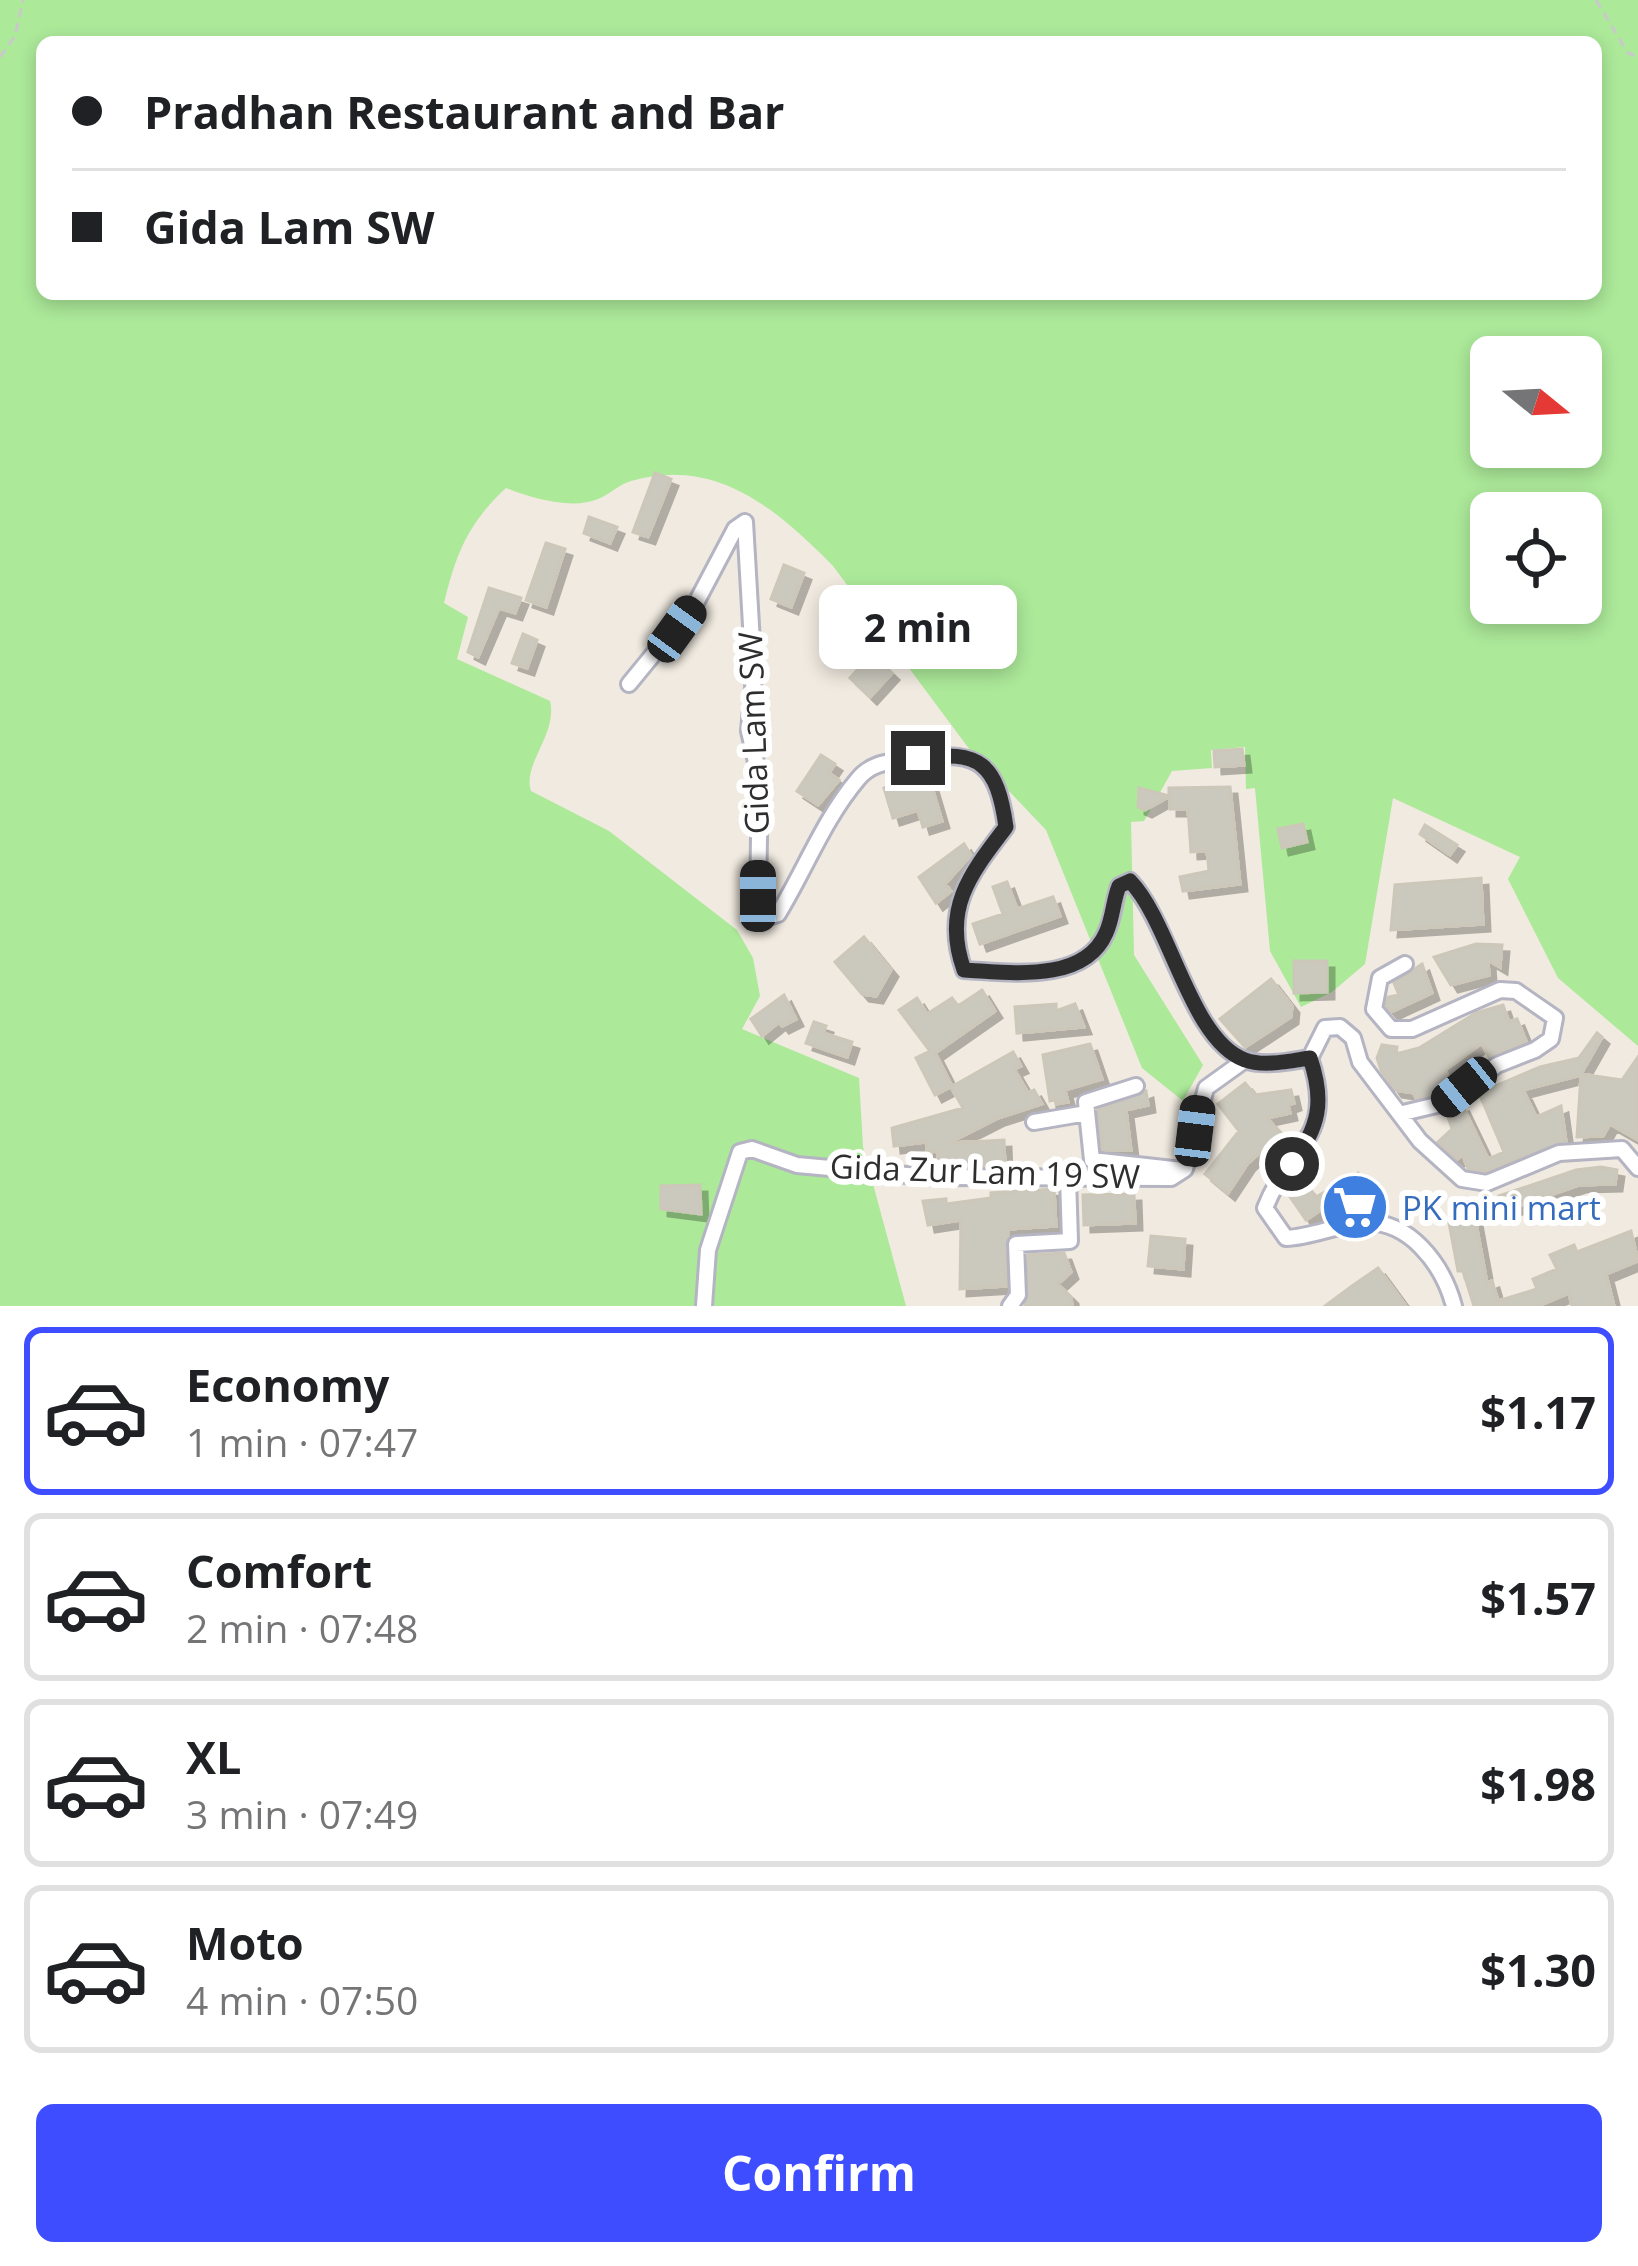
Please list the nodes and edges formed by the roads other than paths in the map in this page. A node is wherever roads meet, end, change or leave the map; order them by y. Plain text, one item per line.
1 (629, 684) dead end
2 (1406, 964) dead end
3 (1310, 1058) junction
4 (1245, 1060) junction
5 (1136, 1086) dead end
6 (1088, 1113) junction
7 (1402, 1114) junction
8 (1034, 1122) dead end
9 (1638, 1168) edge
10 (1182, 1170) junction
11 (1068, 1177) junction
12 (704, 1306) edge
13 (1010, 1306) edge
14 (1454, 1306) edge

1 - 4 street, Gida Lam SW
2 - 7 street
3 - 4 street
3 - 7 street
3 - 14 street
4 - 10 street, Gida Zur Lam 19 SW
5 - 6 street
6 - 8 street
6 - 10 street
7 - 9 street
10 - 11 street, Gida Zur Lam 19 SW
11 - 12 street, Gida Zur Lam 19 SW
11 - 13 street

